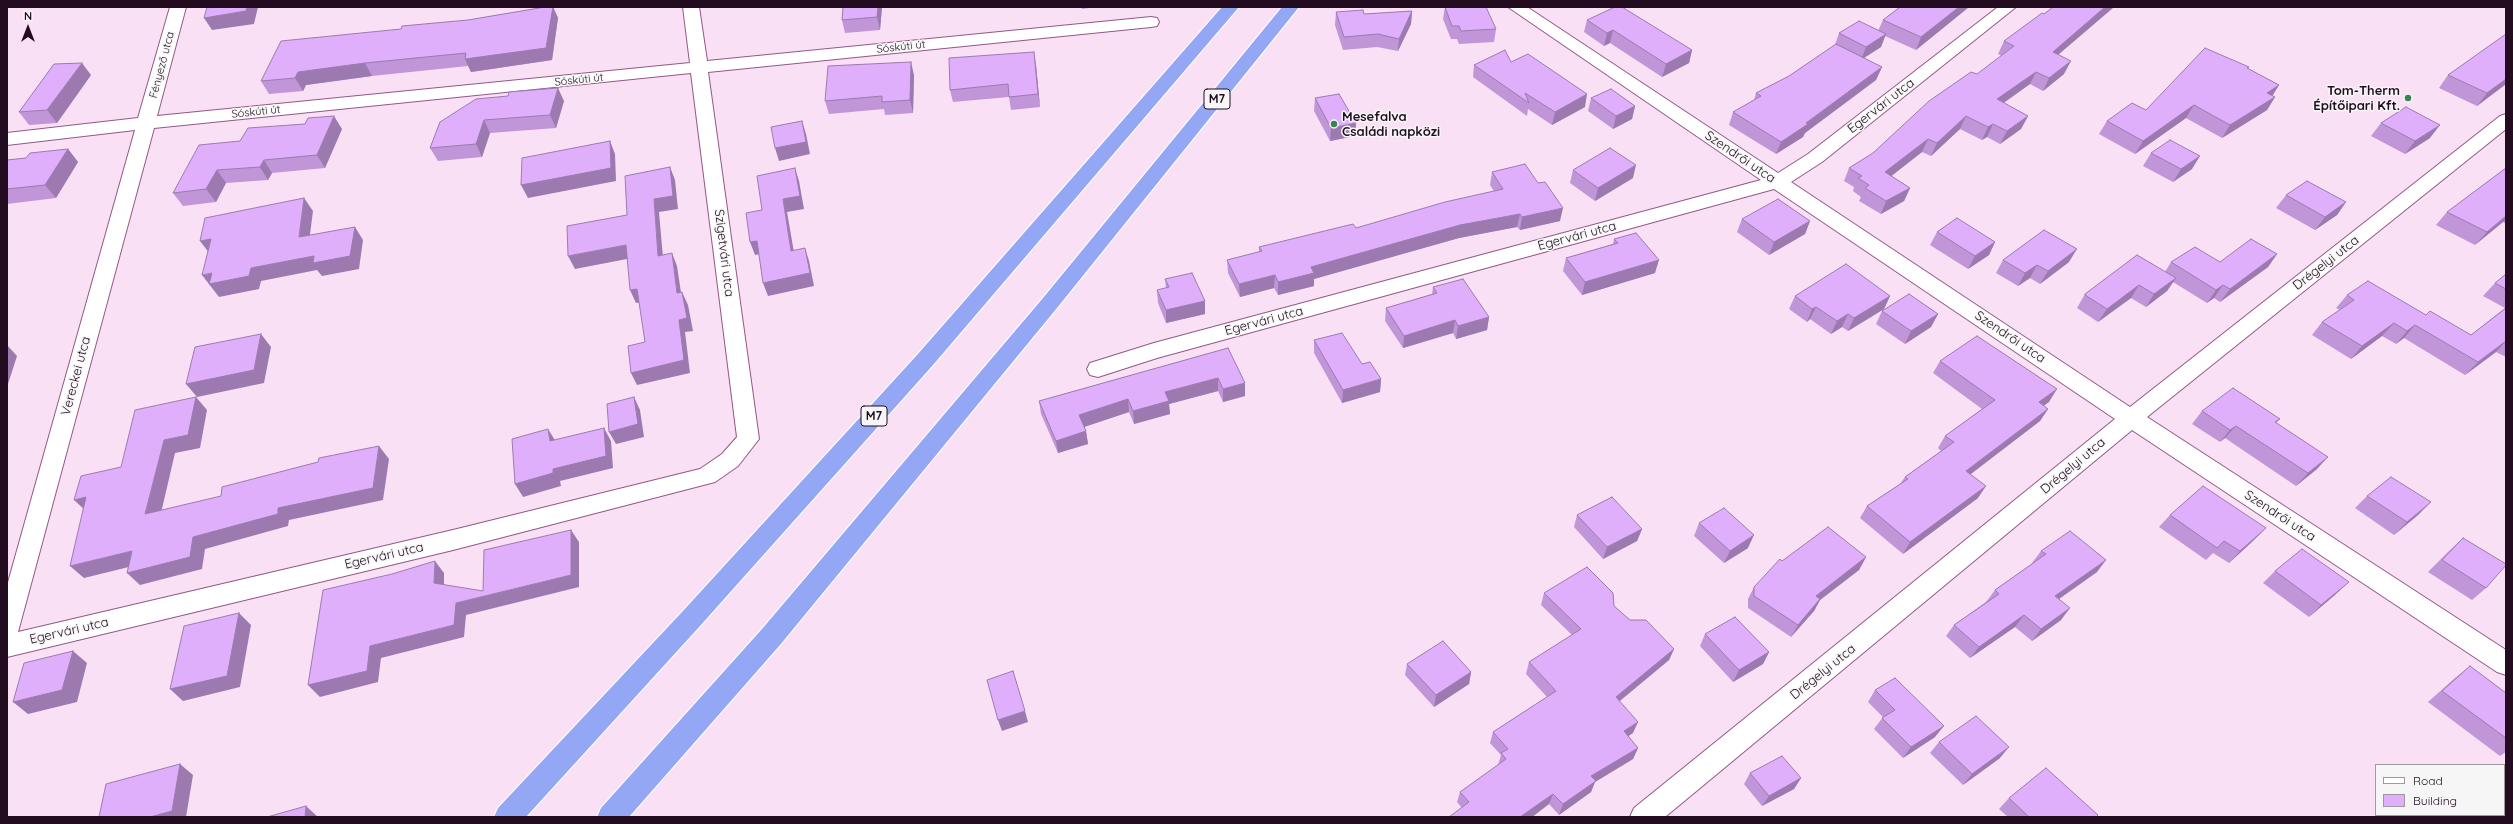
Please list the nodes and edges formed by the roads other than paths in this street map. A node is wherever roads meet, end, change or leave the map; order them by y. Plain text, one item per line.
1 (178, 7) edge
2 (691, 7) edge
3 (1231, 7) edge
4 (1292, 7) edge
5 (1516, 7) edge
6 (2008, 7) edge
7 (1151, 22) dead end
8 (700, 68) junction
9 (2506, 120) edge
10 (146, 123) junction
11 (7, 139) edge
12 (1777, 182) junction
13 (1098, 369) dead end
14 (2131, 418) junction
15 (748, 439) joint
16 (7, 630) edge
17 (7, 646) edge
18 (2506, 664) edge
19 (508, 817) edge
20 (611, 817) edge
21 (1644, 817) edge

1 - 10 street, Fényező utca
2 - 8 street, Szigetvári utca
3 - 19 highway, M7
4 - 20 highway, M7
5 - 12 street, Szendrői utca
6 - 12 street, Egervári utca
7 - 8 street, Sóskúti út
8 - 10 street, Sóskúti út
8 - 15 street, Szigetvári utca
9 - 14 street, Drégelyi utca
10 - 11 street, Sóskúti út
10 - 16 street, Vereckei utca
12 - 13 street, Egervári utca
12 - 14 street, Szendrői utca
14 - 18 street, Szendrői utca
14 - 21 street, Drégelyi utca
15 - 17 street, Egervári utca

